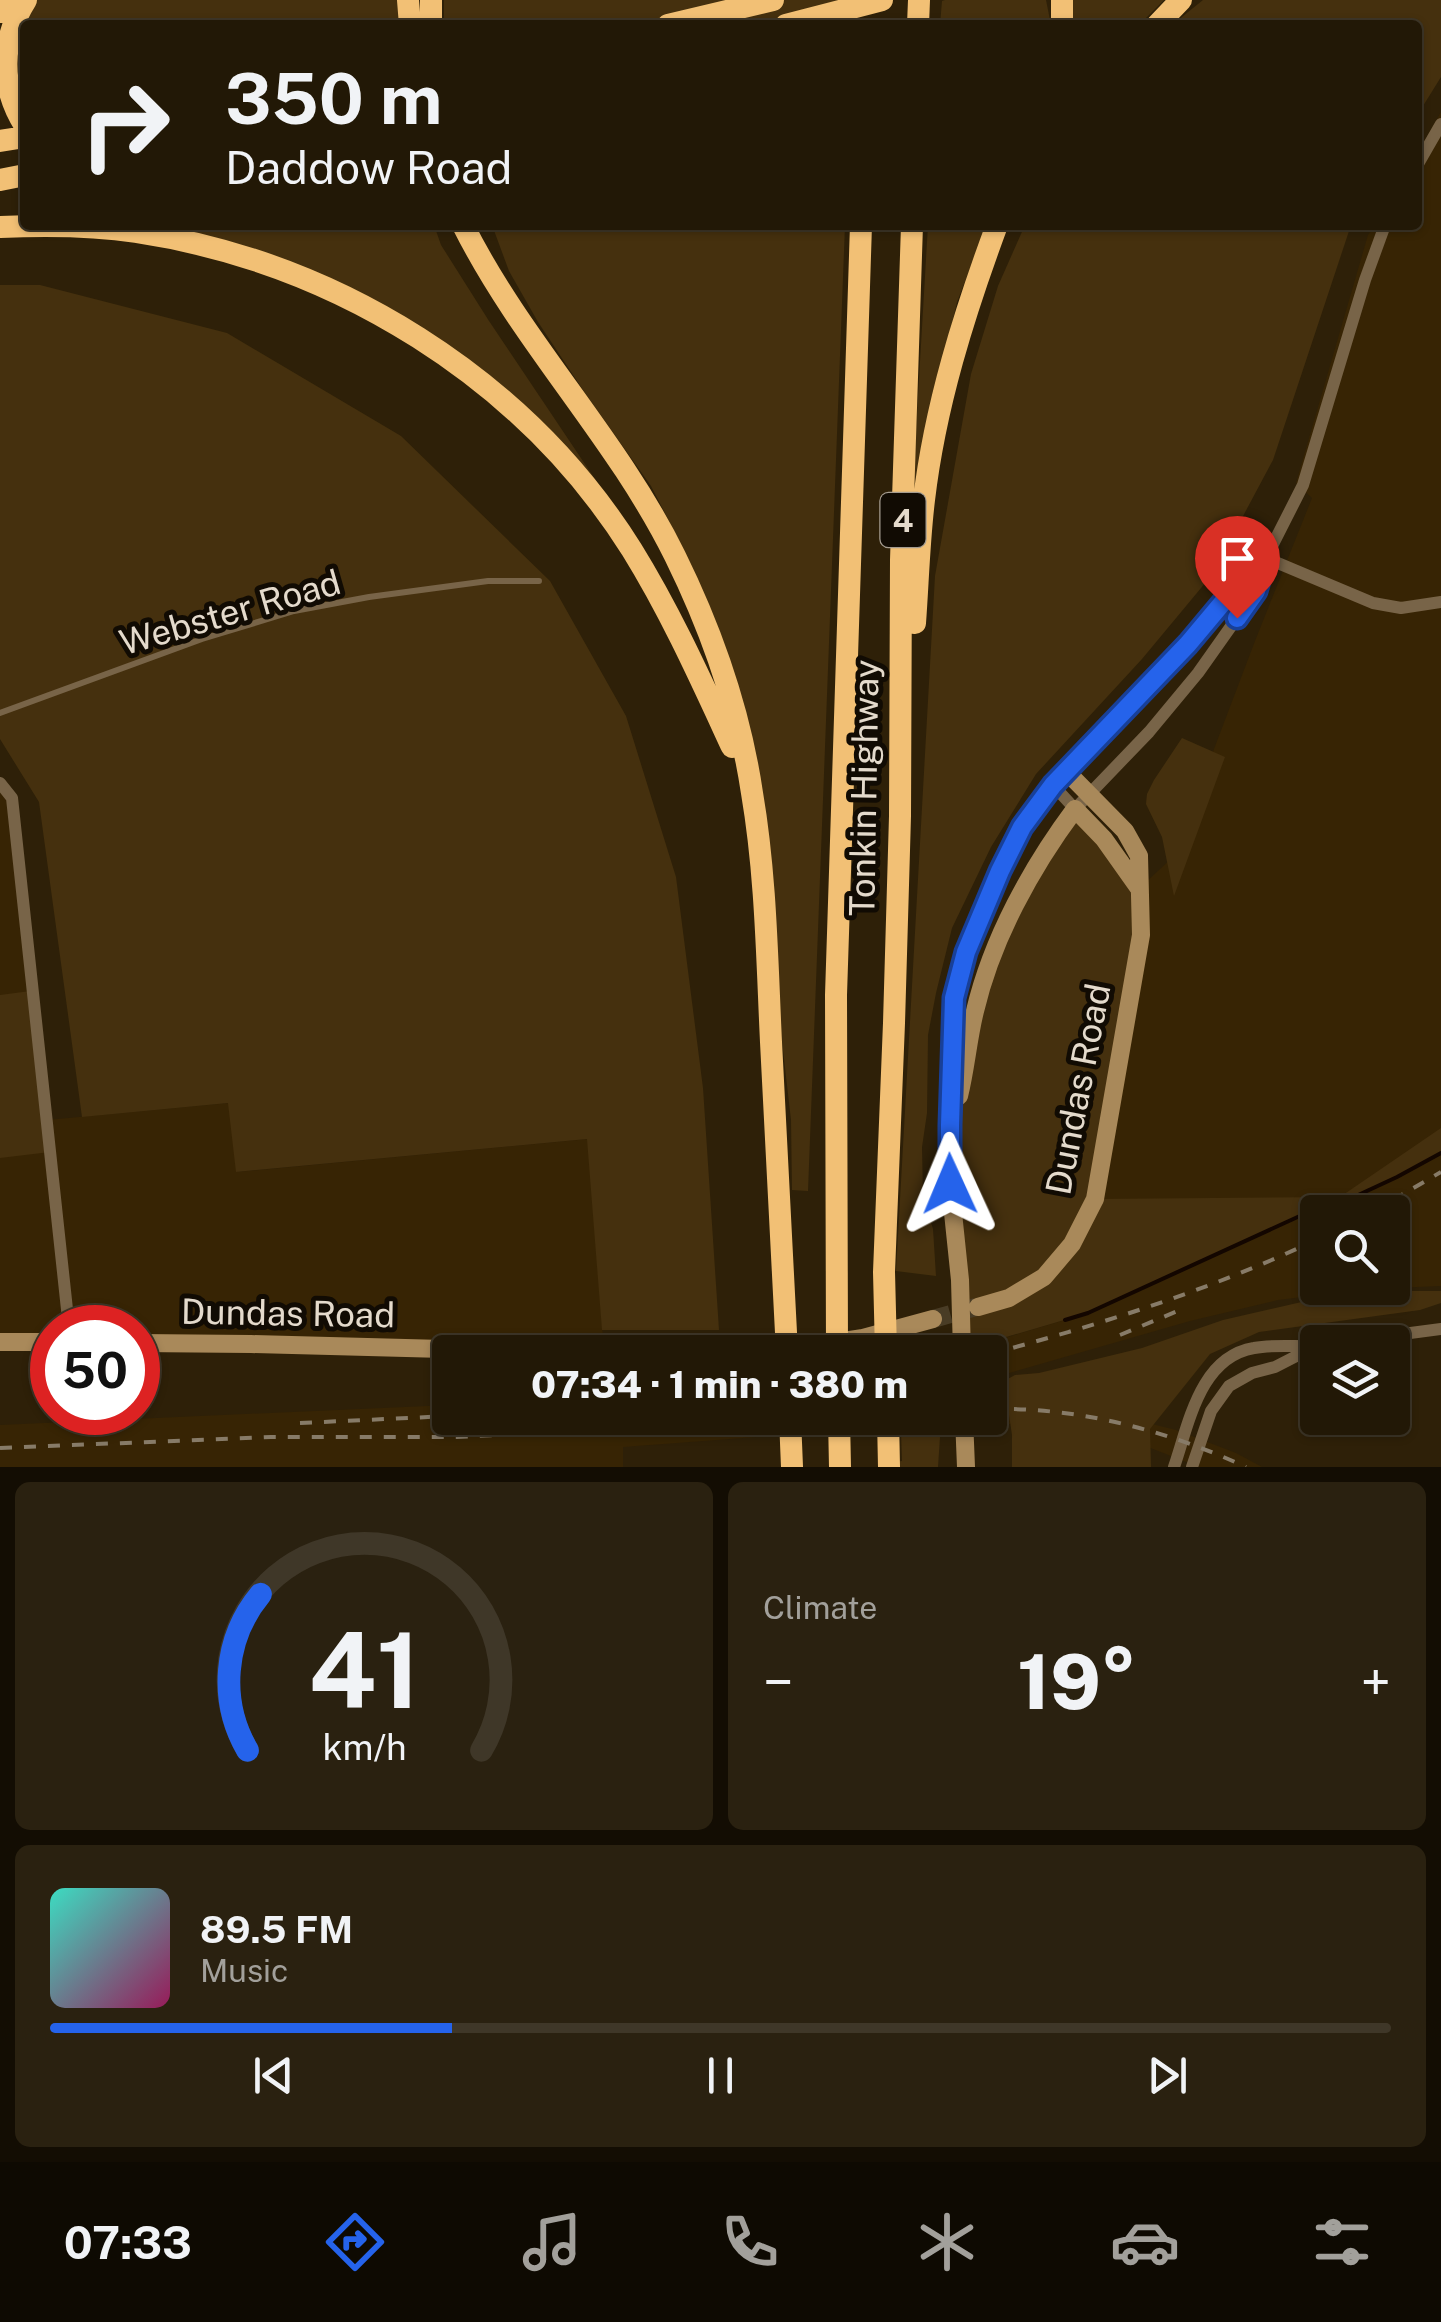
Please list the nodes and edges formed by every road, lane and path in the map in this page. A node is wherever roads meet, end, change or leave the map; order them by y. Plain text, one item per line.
1 (7, 0) edge
2 (26, 0) edge
3 (773, 0) edge
4 (882, 0) edge
5 (1181, 0) edge
6 (0, 12) edge
7 (689, 20) edge
8 (805, 20) edge
9 (1162, 20) edge
10 (20, 119) edge
11 (1441, 124) edge
12 (1422, 157) edge
13 (114, 230) edge
14 (465, 230) edge
15 (472, 230) edge
16 (861, 230) edge
17 (912, 230) edge
18 (994, 230) edge
19 (1009, 230) edge
20 (1383, 230) edge
21 (494, 282) junction
22 (950, 371) junction
23 (1266, 558) junction
24 (540, 582) dead end
25 (1441, 602) edge
26 (0, 713) edge
27 (1059, 778) junction
28 (0, 783) edge
29 (752, 791) junction
30 (1089, 794) junction
31 (1075, 809) junction
32 (900, 816) junction
33 (1139, 888) junction
34 (950, 1125) junction
35 (67, 1305) edge
36 (978, 1307) tunnel mouth
37 (933, 1319) tunnel mouth
38 (1439, 1327) edge
39 (1410, 1331) edge
40 (786, 1335) edge
41 (837, 1335) edge
42 (874, 1335) edge
43 (886, 1335) edge
44 (962, 1335) edge
45 (0, 1342) edge
46 (30, 1342) edge
47 (160, 1343) edge
48 (1300, 1347) edge
49 (432, 1349) edge
50 (1300, 1354) edge
51 (790, 1435) edge
52 (839, 1435) edge
53 (888, 1435) edge
54 (965, 1435) edge
55 (889, 1465) edge
56 (792, 1467) edge
57 (840, 1467) edge
58 (966, 1467) edge
59 (1174, 1467) edge
60 (1192, 1467) edge

1 - 6 highway
2 - 10 highway
3 - 7 highway
4 - 8 highway
5 - 9 highway
11 - 12 street
13 - 29 highway
14 - 21 highway
15 - 21 highway
16 - 41 highway, Tonkin Highway / 4
17 - 32 highway, Tonkin Highway / 4
18 - 22 highway
19 - 22 highway
20 - 23 street
21 - 29 highway
22 - 32 highway
23 - 25 street
23 - 27 street
23 - 30 street
24 - 26 lane, Webster Road
27 - 30 main road, Dundas Road
27 - 31 street
27 - 34 main road
28 - 35 street
29 - 40 highway
30 - 31 street
30 - 33 main road, Dundas Road
31 - 33 main road
31 - 34 main road
32 - 43 highway, Tonkin Highway / 4
33 - 36 main road, Dundas Road
34 - 44 main road
37 - 42 main road
38 - 39 street
45 - 46 main road
47 - 49 main road, Dundas Road
48 - 59 street
50 - 60 street
51 - 56 highway
52 - 57 highway
53 - 55 highway
54 - 58 main road

